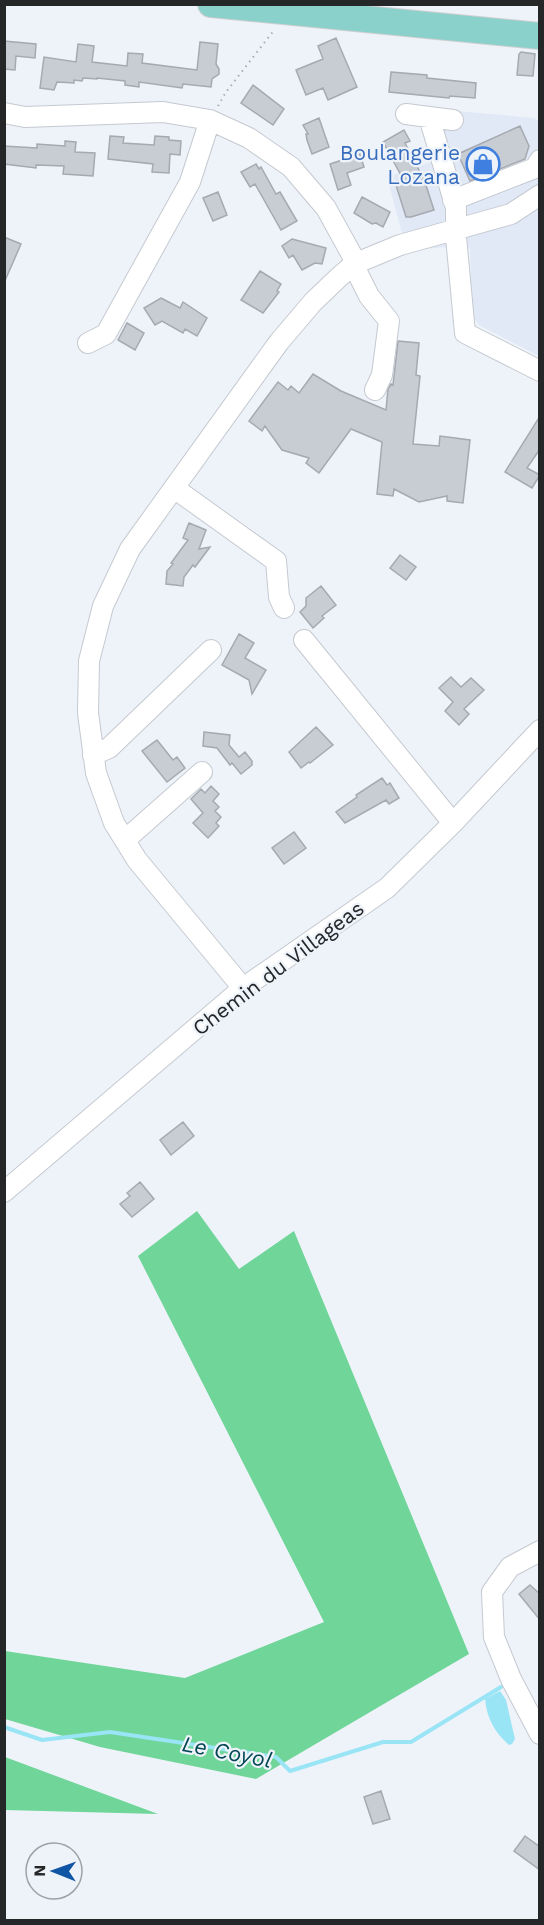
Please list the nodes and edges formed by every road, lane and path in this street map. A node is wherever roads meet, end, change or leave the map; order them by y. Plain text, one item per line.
1 (211, 4) edge
2 (278, 11) junction
3 (540, 36) edge
4 (4, 113) edge
5 (406, 114) dead end
6 (429, 117) junction
7 (210, 120) junction
8 (453, 120) dead end
9 (540, 160) edge
10 (540, 195) edge
11 (453, 200) junction
12 (456, 231) junction
13 (354, 264) junction
14 (88, 343) dead end
15 (540, 371) edge
16 (375, 390) dead end
17 (174, 488) junction
18 (284, 608) dead end
19 (304, 640) dead end
20 (211, 650) dead end
21 (540, 730) edge
22 (93, 755) junction
23 (202, 772) dead end
24 (453, 823) junction
25 (125, 840) junction
26 (243, 988) junction
27 (4, 1192) edge
28 (540, 1551) edge
29 (540, 1734) edge

1 - 2 main road
2 - 3 main road
2 - 7 path
4 - 7 street
5 - 6 street
6 - 8 street
6 - 11 street
7 - 13 street
7 - 14 street
9 - 11 street
10 - 12 street
11 - 12 street
12 - 13 street
12 - 15 street
13 - 16 street
13 - 17 street
17 - 18 street
17 - 22 street
19 - 24 street
20 - 22 street
21 - 24 street, Chemin du Villageas
22 - 25 street
23 - 25 street
24 - 26 street, Chemin du Villageas
25 - 26 street
26 - 27 street, Chemin du Villageas
28 - 29 street

